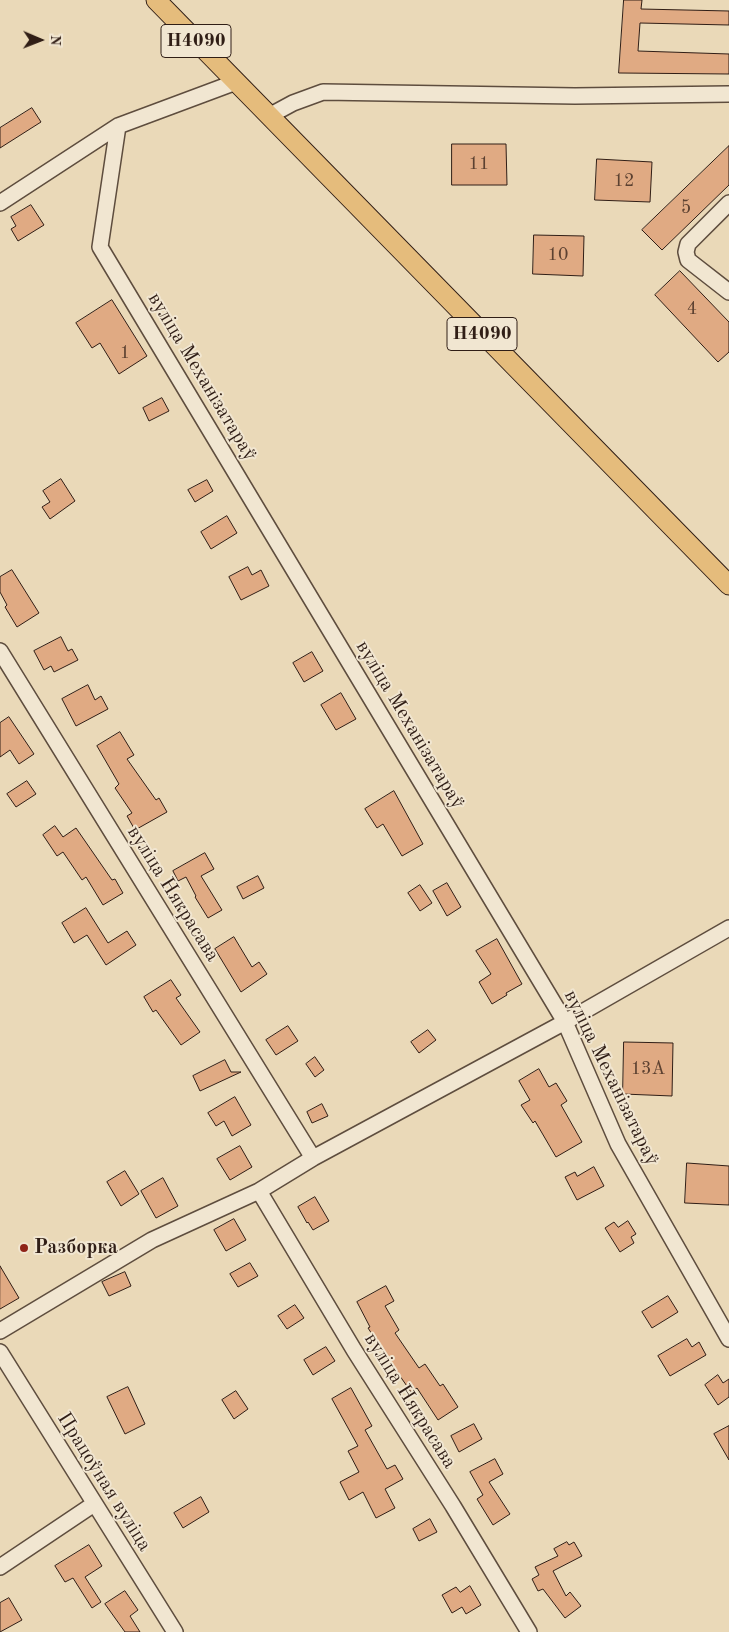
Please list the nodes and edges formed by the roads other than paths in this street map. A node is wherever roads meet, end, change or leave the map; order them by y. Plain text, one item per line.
1 (156, 0) edge
2 (236, 82) junction
3 (729, 94) edge
4 (269, 116) junction
5 (118, 126) junction
6 (0, 203) edge
7 (729, 203) edge
8 (729, 292) edge
9 (729, 585) edge
10 (0, 651) edge
11 (729, 928) edge
12 (565, 1022) junction
13 (312, 1158) junction
14 (259, 1191) junction
15 (0, 1332) edge
16 (729, 1339) edge
17 (0, 1352) edge
18 (94, 1504) junction
19 (0, 1567) edge
20 (175, 1632) edge
21 (530, 1632) edge

1 - 2 main road, Н4090
2 - 4 main road, Н4090
2 - 5 street
3 - 4 street
4 - 9 main road, Н4090
5 - 6 street
5 - 12 street, вуліца Механізатараў
7 - 8 street
10 - 13 street, вуліца Някрасава
11 - 12 street
12 - 13 street
12 - 16 street, вуліца Механізатараў
13 - 14 street
14 - 15 street
14 - 21 street, вуліца Някрасава
17 - 18 street, Працоўная вуліца
18 - 19 street
18 - 20 street, Працоўная вуліца

